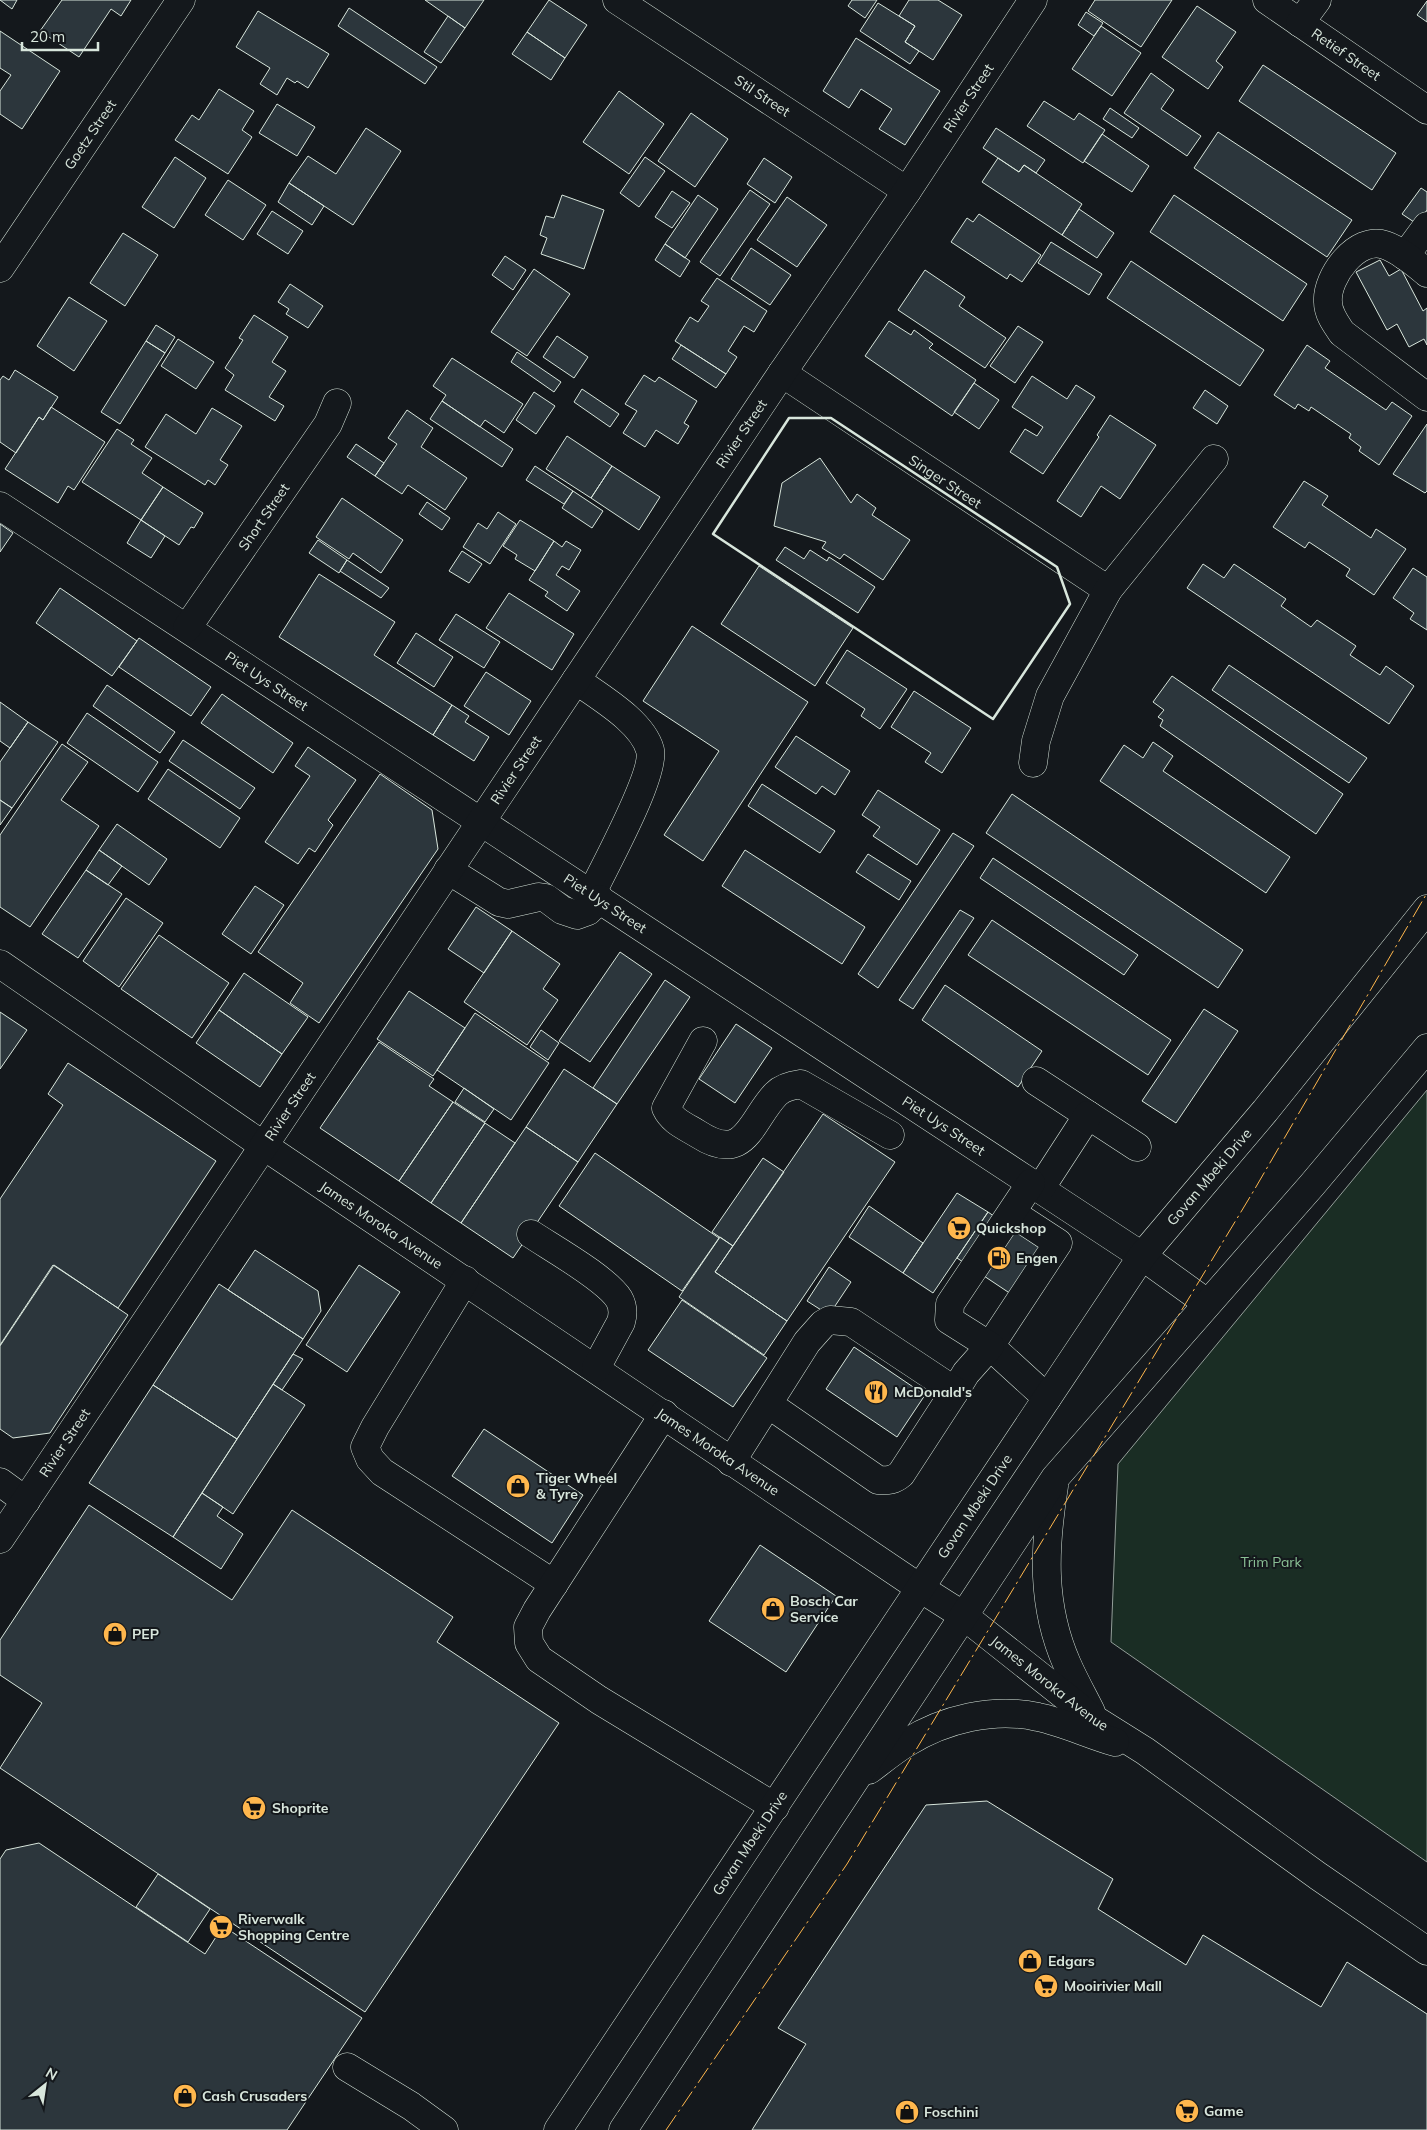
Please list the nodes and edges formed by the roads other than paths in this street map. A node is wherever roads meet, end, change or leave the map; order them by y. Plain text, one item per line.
1 (181, 0) edge
2 (617, 0) edge
3 (1033, 0) edge
4 (1267, 0) edge
5 (1318, 0) edge
6 (1300, 23) junction
7 (1427, 110) edge
8 (907, 191) junction
9 (1427, 226) edge
10 (1405, 256) junction
11 (0, 268) edge
12 (1427, 273) edge
13 (782, 373) junction
14 (1427, 397) edge
15 (337, 403) dead end
16 (1214, 459) dead end
17 (0, 506) edge
18 (1108, 590) junction
19 (186, 628) junction
20 (576, 680) junction
21 (1033, 763) dead end
22 (482, 821) junction
23 (448, 870) junction
24 (596, 896) junction
25 (1427, 909) edge
26 (0, 964) edge
27 (702, 1041) dead end
28 (1427, 1048) edge
29 (1036, 1081) dead end
30 (881, 1084) junction
31 (1088, 1115) junction
32 (860, 1119) junction
33 (890, 1135) dead end
34 (264, 1146) junction
35 (1137, 1147) dead end
36 (1036, 1186) junction
37 (1012, 1213) junction
38 (531, 1234) dead end
39 (1142, 1256) junction
40 (466, 1280) junction
41 (1207, 1304) junction
42 (990, 1346) junction
43 (596, 1368) junction
44 (955, 1391) junction
45 (1047, 1398) junction
46 (768, 1404) junction
47 (664, 1414) junction
48 (731, 1462) junction
49 (1055, 1478) junction
50 (0, 1482) edge
51 (26, 1501) junction
52 (0, 1539) edge
53 (554, 1584) junction
54 (920, 1588) junction
55 (964, 1616) junction
56 (1094, 1719) junction
57 (1145, 1751) junction
58 (856, 1779) junction
59 (774, 1807) junction
60 (1427, 1951) edge
61 (347, 2067) dead end
62 (444, 2130) edge
63 (558, 2130) edge
64 (623, 2130) edge

1 - 11 street, Goetz Street
2 - 8 street, Stil Street
3 - 8 street, Rivier Street
4 - 6 street, Retief Street
5 - 6 street
6 - 7 street, Retief Street
8 - 13 street, Rivier Street
9 - 10 street
10 - 12 street
10 - 14 street
13 - 18 street, Singer Street
13 - 20 street, Rivier Street
15 - 19 street, Short Street
16 - 18 street
17 - 19 street, Piet Uys Street
18 - 21 street
19 - 22 street, Piet Uys Street
20 - 22 street, Rivier Street
20 - 24 street
22 - 23 street, Rivier Street
22 - 24 street, Piet Uys Street
23 - 24 street
23 - 34 street, Rivier Street
24 - 30 street, Piet Uys Street
25 - 39 street, Govan Mbeki Drive
26 - 34 street, James Moroka Avenue
27 - 32 street
28 - 41 street
29 - 31 street
30 - 32 street
30 - 36 street, Piet Uys Street
31 - 35 street
31 - 36 street
32 - 33 street
34 - 40 street, James Moroka Avenue
34 - 51 street, Rivier Street
36 - 37 street
36 - 39 street, Piet Uys Street
37 - 42 street
37 - 42 street
38 - 43 street
39 - 41 street, Piet Uys Street
39 - 45 street, Govan Mbeki Drive
40 - 43 street, James Moroka Avenue
40 - 53 street
41 - 49 street
42 - 44 street
42 - 45 street
43 - 47 street, James Moroka Avenue
44 - 46 street
44 - 46 street
45 - 54 street, Govan Mbeki Drive
46 - 48 street
47 - 48 street, James Moroka Avenue
47 - 53 street
48 - 54 street, James Moroka Avenue
49 - 55 street
49 - 56 street
50 - 51 street
51 - 52 street, Rivier Street
53 - 59 street
54 - 55 street, James Moroka Avenue
54 - 59 street, Govan Mbeki Drive
55 - 56 street, James Moroka Avenue
55 - 58 street
56 - 57 street, James Moroka Avenue
57 - 58 street
57 - 60 street, James Moroka Avenue
58 - 64 street
59 - 63 street, Govan Mbeki Drive
61 - 62 street

